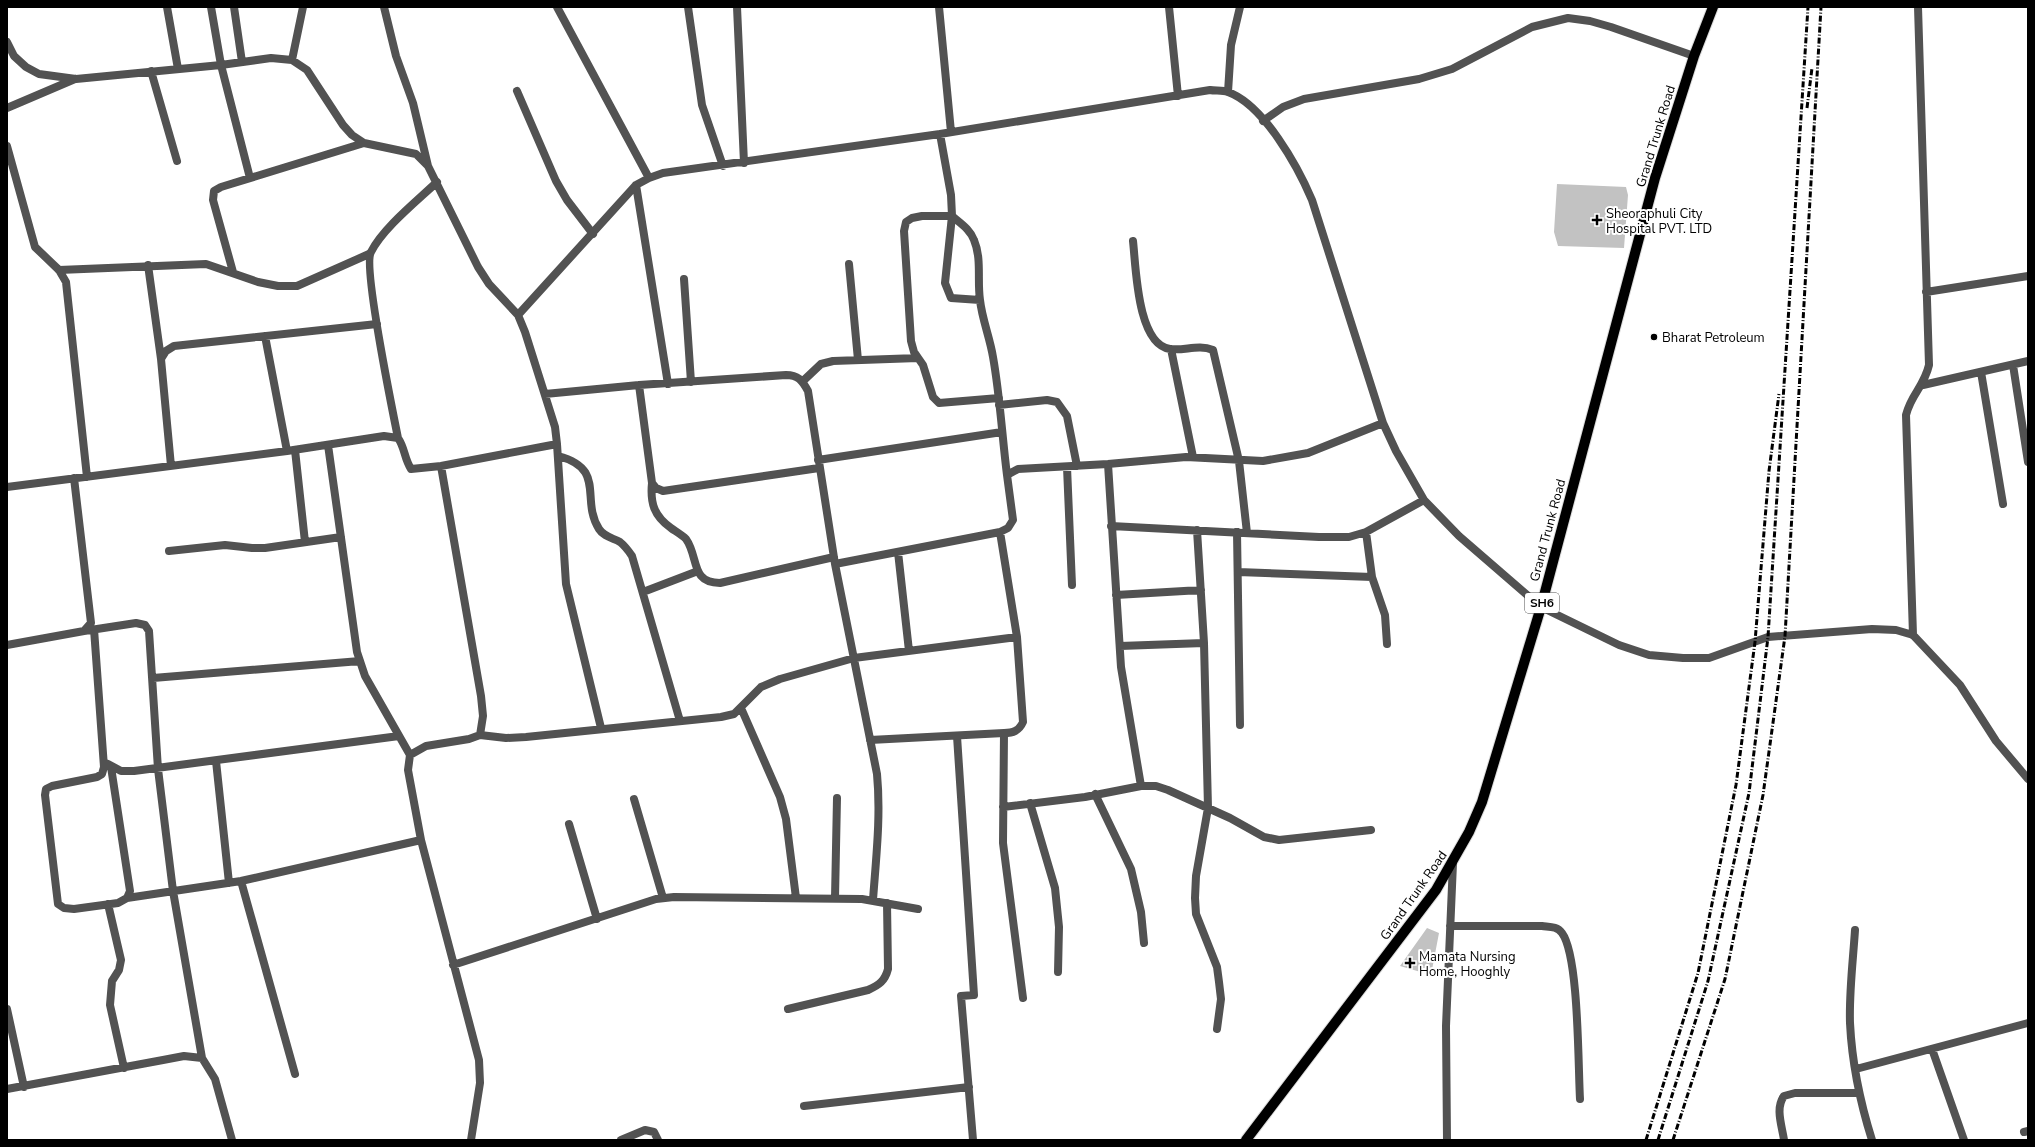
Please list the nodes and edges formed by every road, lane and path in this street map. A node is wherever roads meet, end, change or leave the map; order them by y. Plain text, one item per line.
1 (167, 7) edge
2 (211, 7) edge
3 (234, 7) edge
4 (303, 7) edge
5 (384, 7) edge
6 (557, 7) edge
7 (688, 7) edge
8 (737, 7) edge
9 (939, 7) edge
10 (1169, 7) edge
11 (1240, 7) edge
12 (1713, 7) edge
13 (1918, 7) edge
14 (7, 42) edge
15 (1694, 56) junction
16 (292, 60) junction
17 (242, 62) junction
18 (221, 65) junction
19 (178, 69) junction
20 (150, 72) junction
21 (76, 78) junction
22 (517, 91) dead end
23 (1228, 92) junction
24 (1178, 96) junction
25 (7, 108) edge
26 (1263, 121) junction
27 (952, 132) junction
28 (940, 134) junction
29 (364, 143) junction
30 (7, 146) edge
31 (177, 161) dead end
32 (744, 163) junction
33 (428, 166) junction
34 (723, 166) junction
35 (250, 178) junction
36 (649, 178) junction
37 (437, 182) junction
38 (636, 186) junction
39 (952, 216) junction
40 (593, 234) junction
41 (1133, 241) dead end
42 (369, 254) junction
43 (849, 264) dead end
44 (148, 265) junction
45 (60, 270) junction
46 (233, 272) junction
47 (2028, 276) edge
48 (684, 279) dead end
49 (1926, 292) junction
50 (980, 300) junction
51 (518, 315) junction
52 (377, 324) junction
53 (265, 336) junction
54 (1171, 349) junction
55 (918, 358) junction
56 (161, 359) junction
57 (858, 360) junction
58 (2028, 362) edge
59 (2013, 365) junction
60 (1981, 372) junction
61 (802, 381) junction
62 (691, 382) junction
63 (668, 384) junction
64 (639, 385) junction
65 (1923, 385) junction
66 (545, 394) junction
67 (999, 402) junction
68 (1383, 423) junction
69 (1002, 432) junction
70 (398, 438) junction
71 (557, 444) junction
72 (328, 445) junction
73 (291, 451) junction
74 (558, 456) junction
75 (1192, 457) junction
76 (1239, 461) junction
77 (2028, 462) edge
78 (818, 464) junction
79 (1108, 464) junction
80 (171, 466) junction
81 (441, 466) junction
82 (1077, 466) junction
83 (1067, 467) junction
84 (1007, 475) junction
85 (87, 477) junction
86 (74, 478) junction
87 (652, 483) junction
88 (7, 487) edge
89 (1424, 500) junction
90 (2003, 504) dead end
91 (1111, 526) junction
92 (1197, 530) junction
93 (1000, 532) junction
94 (1237, 532) junction
95 (1366, 532) junction
96 (1248, 533) junction
97 (341, 537) junction
98 (305, 542) junction
99 (168, 551) dead end
100 (898, 552) junction
101 (834, 560) junction
102 (698, 571) junction
103 (1238, 572) junction
104 (1372, 577) junction
105 (1072, 585) dead end
106 (1201, 590) junction
107 (643, 592) junction
108 (1116, 595) junction
109 (1541, 607) junction
110 (94, 629) junction
111 (84, 631) junction
112 (1913, 635) junction
113 (1017, 637) junction
114 (1204, 643) junction
115 (1387, 644) dead end
116 (7, 645) edge
117 (1120, 646) junction
118 (909, 651) junction
119 (854, 658) junction
120 (360, 661) junction
121 (153, 678) junction
122 (741, 708) junction
123 (680, 721) junction
124 (1240, 725) dead end
125 (601, 728) junction
126 (1004, 733) junction
127 (480, 735) junction
128 (399, 736) junction
129 (957, 736) junction
130 (870, 740) junction
131 (410, 755) junction
132 (103, 758) junction
133 (216, 761) junction
134 (111, 767) junction
135 (158, 768) junction
136 (2028, 779) edge
137 (1141, 786) junction
138 (1095, 794) junction
139 (837, 798) dead end
140 (634, 799) dead end
141 (1030, 804) junction
142 (1003, 806) junction
143 (1208, 808) junction
144 (569, 824) dead end
145 (1371, 830) dead end
146 (421, 840) junction
147 (1453, 863) junction
148 (241, 881) junction
149 (230, 882) junction
150 (173, 891) junction
151 (127, 898) junction
152 (663, 898) junction
153 (796, 898) junction
154 (835, 898) junction
155 (873, 900) junction
156 (888, 903) junction
157 (108, 904) junction
158 (918, 909) dead end
159 (597, 919) junction
160 (1450, 926) junction
161 (1855, 930) dead end
162 (1144, 943) dead end
163 (453, 965) junction
164 (1058, 972) dead end
165 (1023, 998) dead end
166 (7, 1009) edge
167 (788, 1009) dead end
168 (2028, 1023) edge
169 (1217, 1029) dead end
170 (1932, 1048) junction
171 (202, 1058) junction
172 (124, 1068) junction
173 (1856, 1069) junction
174 (295, 1074) dead end
175 (24, 1087) junction
176 (969, 1087) junction
177 (7, 1089) edge
178 (1858, 1092) junction
179 (1580, 1099) dead end
180 (804, 1106) dead end
181 (232, 1140) edge
182 (472, 1140) edge
183 (621, 1140) edge
184 (658, 1140) edge
185 (973, 1140) edge
186 (1246, 1140) edge
187 (1447, 1140) edge
188 (1784, 1140) edge
189 (1872, 1140) edge
190 (1964, 1140) edge

1 - 19 street
2 - 18 street
3 - 17 street
4 - 16 street
5 - 33 street
6 - 36 street
7 - 34 street
8 - 32 street
9 - 27 street
10 - 24 street
11 - 23 street
12 - 15 main road, Grand Trunk Road / SH6
13 - 49 street
14 - 21 street
15 - 26 street
15 - 109 main road, Grand Trunk Road / SH6
16 - 17 street
16 - 29 street
17 - 18 street
18 - 19 street
18 - 35 street
19 - 20 street
20 - 21 street
20 - 31 street
21 - 25 street
22 - 40 street
23 - 24 street
23 - 26 street
24 - 27 street
26 - 68 street
27 - 28 street
28 - 32 street
28 - 39 street
29 - 33 street
29 - 35 street
30 - 45 street
32 - 34 street
33 - 37 street
34 - 36 street
35 - 46 street
36 - 38 street
37 - 42 street
37 - 51 street
38 - 40 street
38 - 63 street
39 - 50 street
39 - 50 street
39 - 55 street
40 - 51 street
41 - 54 street
42 - 46 street
42 - 52 street
43 - 57 street
44 - 45 street
44 - 46 street
44 - 56 street
45 - 85 street
47 - 49 street
48 - 62 street
49 - 65 street
50 - 67 street
51 - 66 street
52 - 53 street
52 - 70 street
53 - 56 street
53 - 73 street
54 - 75 street
54 - 76 street
55 - 57 street
55 - 67 street
56 - 80 street
57 - 61 street
58 - 59 street
59 - 60 street
59 - 77 street
60 - 65 street
60 - 90 street
61 - 62 street
61 - 78 street
62 - 63 street
63 - 64 street
64 - 66 street
64 - 87 street
65 - 112 street
66 - 71 street
67 - 69 street
67 - 82 street
68 - 76 street
68 - 89 street
69 - 78 street
69 - 84 street
70 - 72 street
70 - 81 street
71 - 74 street
71 - 81 street
72 - 73 street
72 - 97 street
73 - 80 street
73 - 98 street
74 - 107 street
74 - 125 street
75 - 76 street
75 - 79 street
76 - 96 street
78 - 87 street
78 - 101 street
79 - 82 street
79 - 91 street
80 - 85 street
81 - 127 street
82 - 83 street
83 - 84 street
83 - 105 street
84 - 93 street
85 - 86 street
86 - 88 street
86 - 111 street
87 - 102 street
89 - 95 street
89 - 109 street
91 - 92 street
91 - 108 street
92 - 94 street
92 - 106 street
93 - 100 street
93 - 113 street
94 - 96 street
94 - 103 street
95 - 96 street
95 - 104 street
97 - 98 street
97 - 120 street
98 - 99 street
100 - 101 street
100 - 118 street
101 - 102 street
101 - 119 street
102 - 107 street
103 - 104 street
103 - 124 street
104 - 115 street
106 - 108 street
106 - 114 street
107 - 123 street
108 - 117 street
109 - 112 street
109 - 147 main road, Grand Trunk Road / SH6
110 - 111 street
110 - 121 street
110 - 132 street
111 - 116 street
112 - 136 street
113 - 118 street
113 - 126 street
114 - 117 street
114 - 143 street
117 - 137 street
118 - 119 street
119 - 122 street
119 - 130 street
120 - 121 street
120 - 128 street
121 - 135 street
122 - 123 street
122 - 153 street
123 - 125 street
125 - 127 street
126 - 129 street
126 - 142 street
127 - 131 street
128 - 131 street
128 - 133 street
129 - 130 street
129 - 176 street
130 - 155 street
131 - 146 street
132 - 134 street
132 - 157 street
133 - 135 street
133 - 149 street
134 - 135 street
134 - 151 street
135 - 150 street
137 - 138 street
137 - 143 street
138 - 141 street
138 - 162 street
139 - 154 street
140 - 152 street
141 - 142 street
141 - 164 street
142 - 165 street
143 - 145 street
143 - 169 street
144 - 159 street
146 - 148 street
146 - 163 street
147 - 160 street
147 - 186 main road, Grand Trunk Road / SH6
148 - 149 street
148 - 174 street
149 - 150 street
150 - 151 street
150 - 171 street
151 - 157 street
152 - 153 street
152 - 159 street
153 - 154 street
154 - 155 street
155 - 156 street
156 - 158 street
156 - 167 street
157 - 172 street
159 - 163 street
160 - 179 street
160 - 187 street
161 - 173 street
163 - 182 street
166 - 175 street
168 - 170 street
170 - 173 street
170 - 190 street
171 - 172 street
171 - 181 street
172 - 175 street
173 - 178 street
175 - 177 street
176 - 180 street
176 - 185 street
178 - 188 street
178 - 189 street
183 - 184 street

